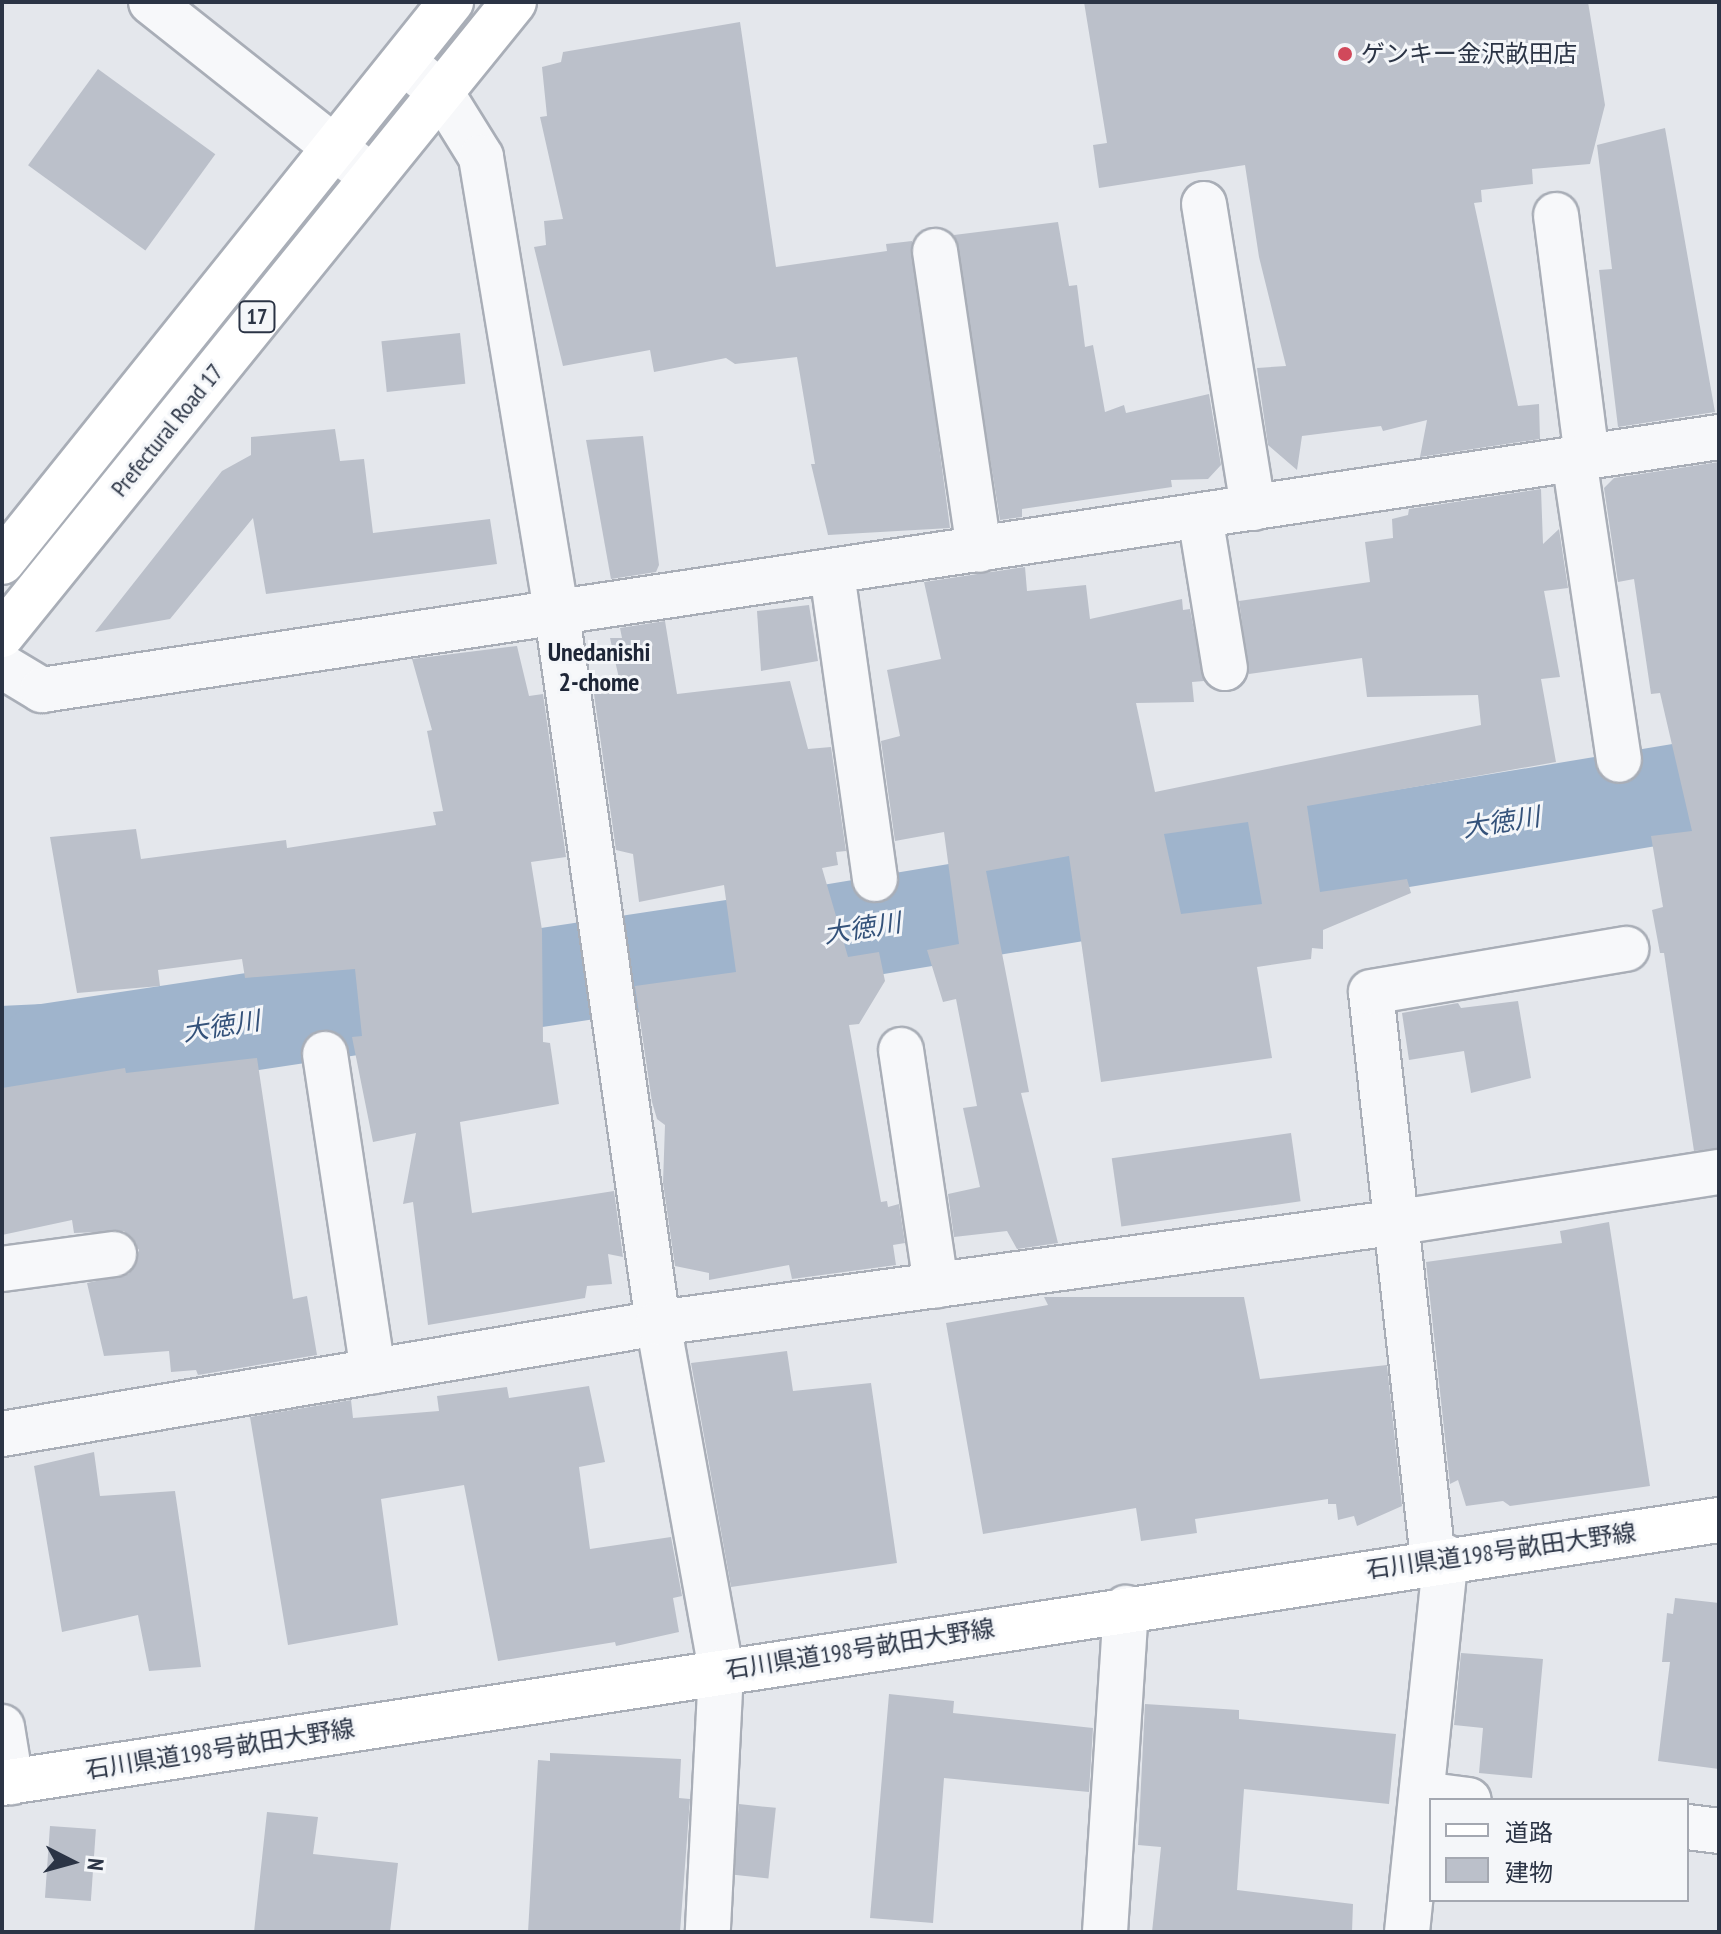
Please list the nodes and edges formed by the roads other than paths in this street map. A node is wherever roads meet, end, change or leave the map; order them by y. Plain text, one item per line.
1 (151, 2) edge
2 (451, 2) edge
3 (514, 2) edge
4 (404, 62) junction
5 (442, 94) junction
6 (333, 148) junction
7 (369, 175) junction
8 (1204, 204) dead end
9 (1556, 215) dead end
10 (935, 251) dead end
11 (1719, 437) edge
12 (1580, 458) junction
13 (1253, 508) junction
14 (1200, 516) junction
15 (979, 550) junction
16 (2, 562) edge
17 (832, 573) junction
18 (557, 615) junction
19 (2, 635) edge
20 (2, 666) edge
21 (1225, 668) dead end
22 (1619, 760) dead end
23 (875, 879) dead end
24 (1626, 949) dead end
25 (901, 1050) dead end
26 (325, 1054) dead end
27 (1719, 1172) edge
28 (1399, 1222) junction
29 (114, 1254) dead end
30 (2, 1269) edge
31 (936, 1285) junction
32 (658, 1323) junction
33 (373, 1371) junction
34 (2, 1434) edge
35 (1719, 1520) edge
36 (1440, 1559) junction
37 (1126, 1608) junction
38 (721, 1671) junction
39 (2, 1727) edge
40 (6, 1782) edge
41 (1422, 1794) junction
42 (1453, 1798) edge
43 (1689, 1827) edge
44 (1719, 1831) edge
45 (708, 1932) edge
46 (1105, 1932) edge
47 (1407, 1932) edge

1 - 6 street
2 - 4 main road, Prefectural Road 17 / 17
3 - 5 main road, Prefectural Road 17 / 17
4 - 5 street
4 - 6 main road, Prefectural Road 17 / 17
5 - 7 main road, Prefectural Road 17 / 17
5 - 18 street
6 - 7 street
6 - 16 main road, Prefectural Road 17 / 17
7 - 19 main road, Prefectural Road 17 / 17
8 - 13 street
9 - 12 street
10 - 15 street
11 - 12 street
12 - 13 street
12 - 22 street
13 - 14 street
14 - 15 street
14 - 21 street
15 - 17 street
17 - 18 street
17 - 23 street
18 - 20 street
18 - 32 street
24 - 28 street
25 - 31 street
26 - 33 street
27 - 28 street
28 - 31 street
28 - 36 street
29 - 30 street
31 - 32 street
32 - 33 street
32 - 38 street
33 - 34 street
35 - 36 main road, 石川県道198号畝田大野線
36 - 37 main road, 石川県道198号畝田大野線
36 - 41 street
37 - 38 main road, 石川県道198号畝田大野線
37 - 46 street
38 - 40 main road, 石川県道198号畝田大野線
38 - 45 street
39 - 40 street
41 - 42 street
41 - 47 street
43 - 44 street

